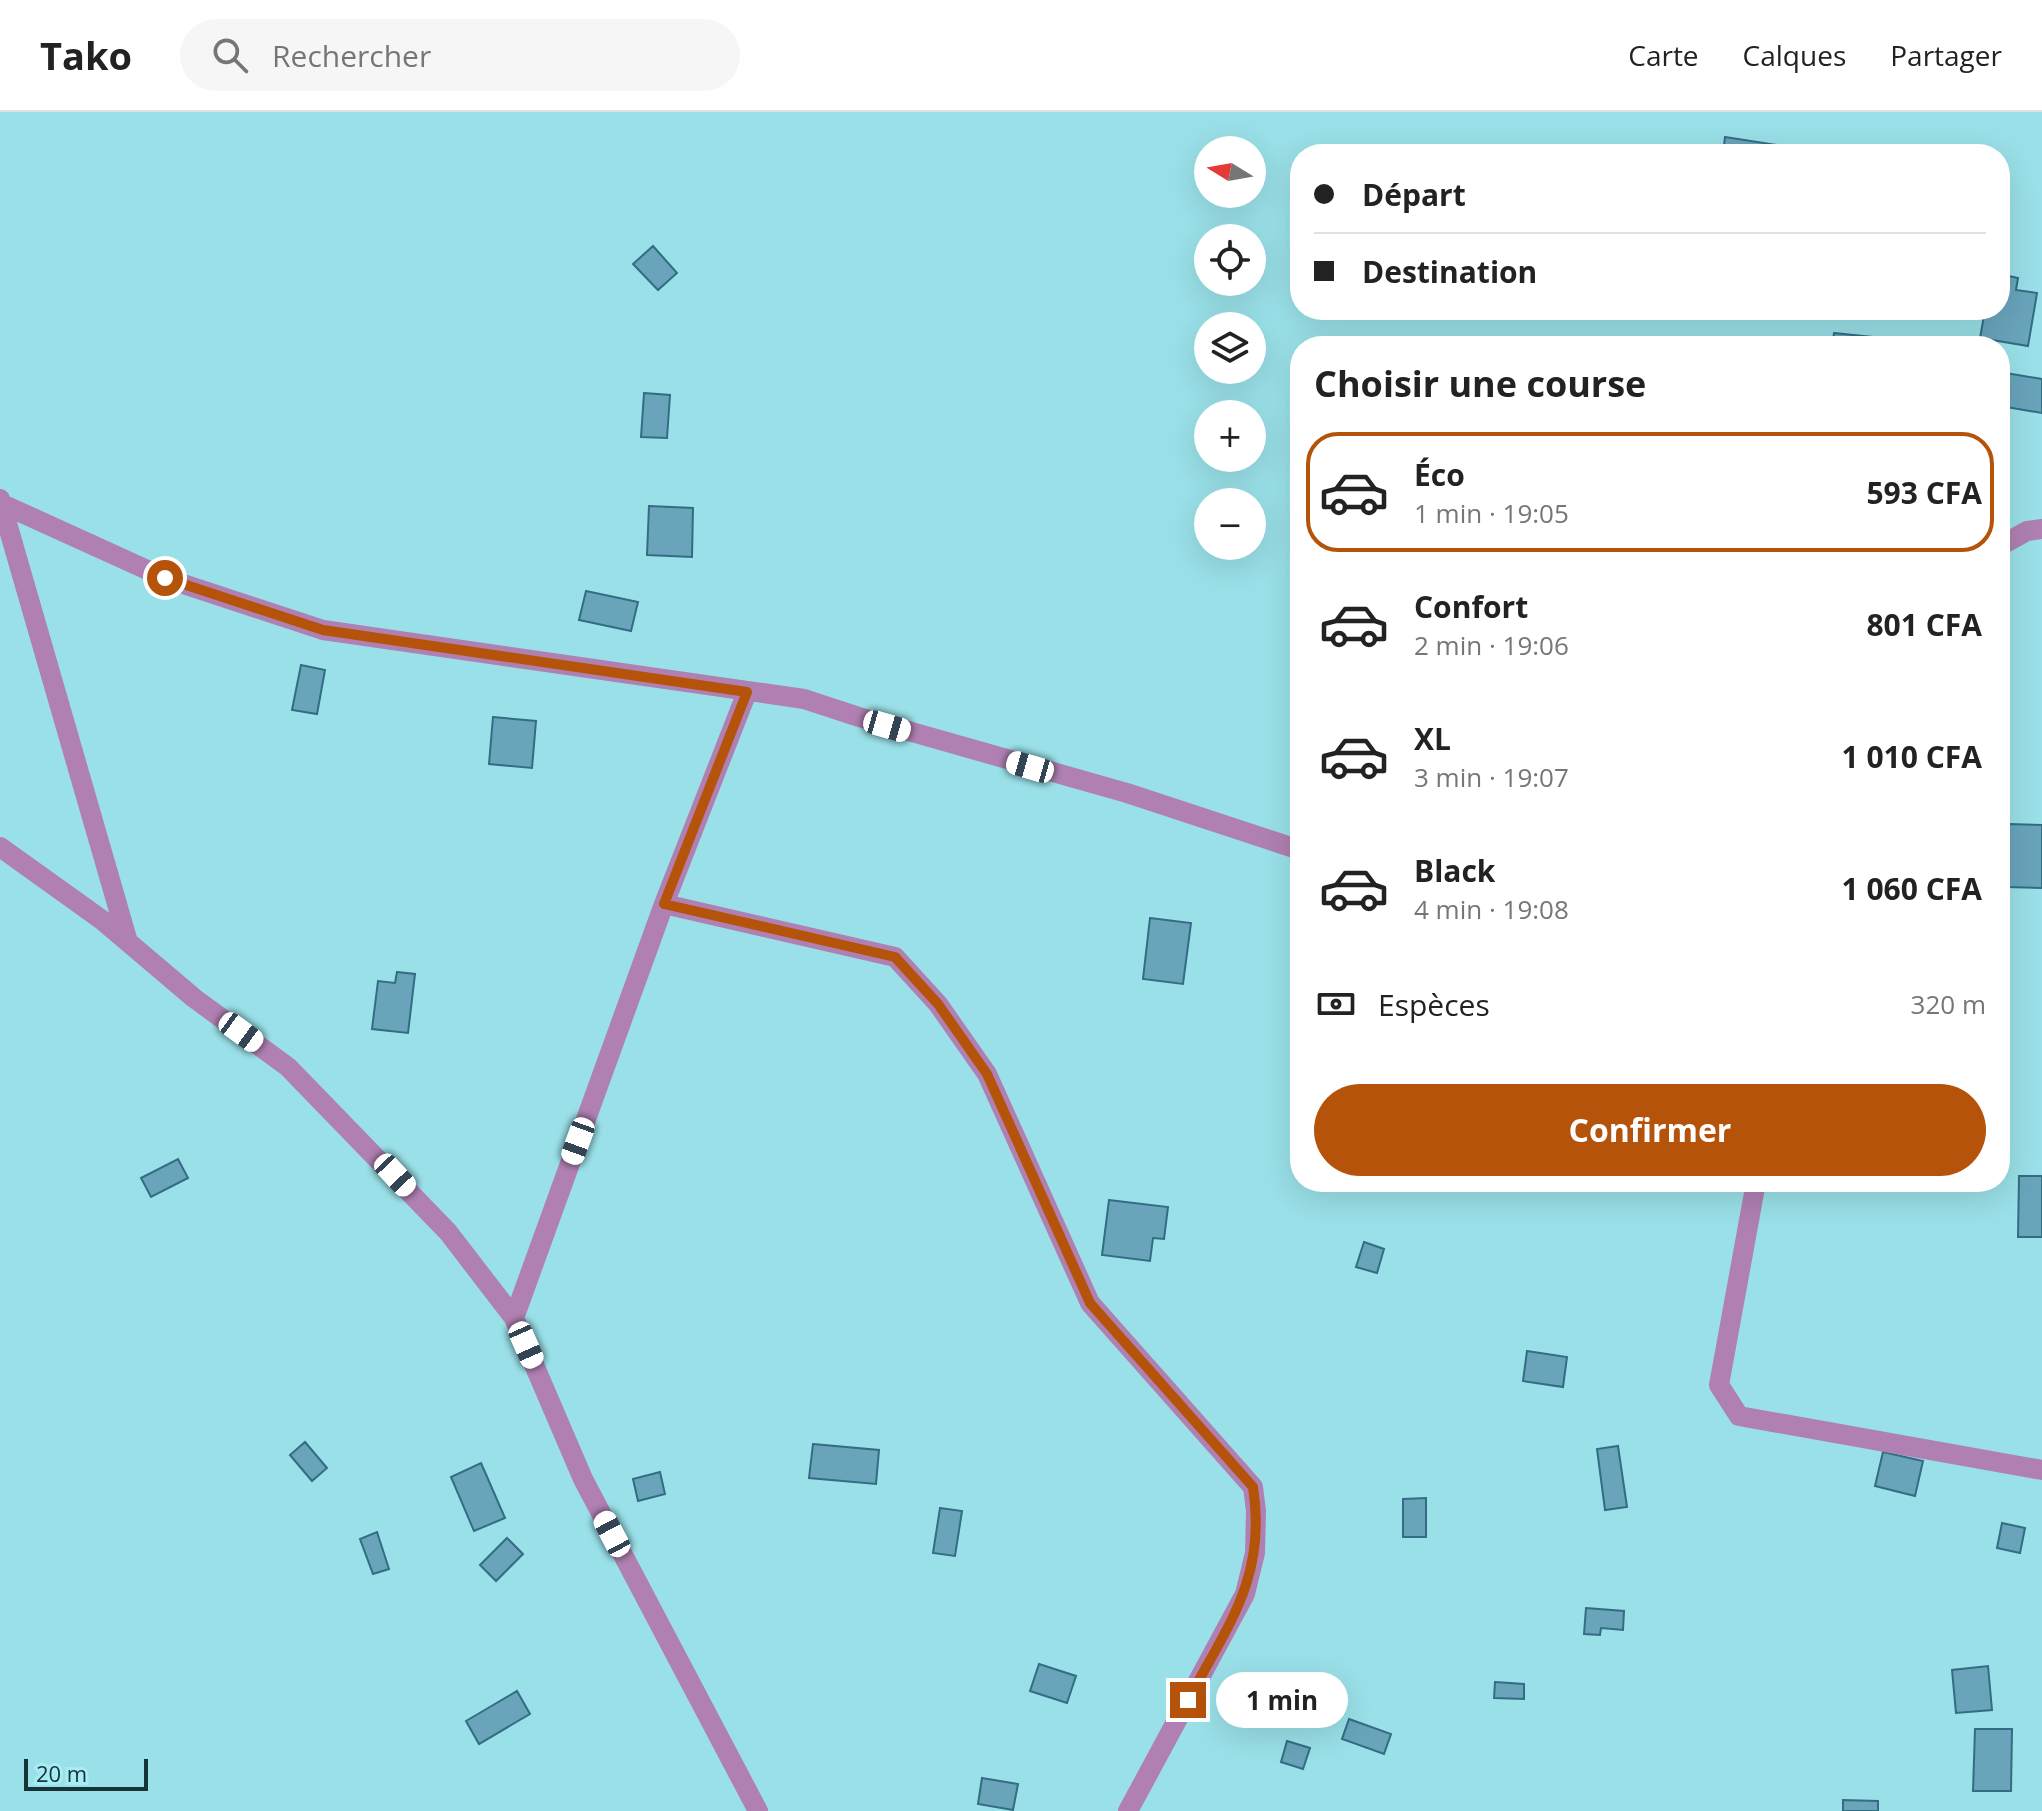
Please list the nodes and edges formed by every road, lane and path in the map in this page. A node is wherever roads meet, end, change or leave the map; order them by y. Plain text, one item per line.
1 (1, 502) edge
2 (2042, 529) edge
3 (2010, 540) edge
4 (747, 692) junction
5 (0, 847) edge
6 (1290, 847) edge
7 (664, 904) junction
8 (128, 942) junction
9 (1754, 1192) edge
10 (514, 1318) junction
11 (2042, 1470) edge
12 (758, 1811) edge
13 (1128, 1811) edge

1 - 4 street
1 - 8 street
2 - 3 street
4 - 6 street
4 - 7 street
5 - 8 street
7 - 10 street
7 - 13 street
8 - 10 street
9 - 11 street
10 - 12 street

